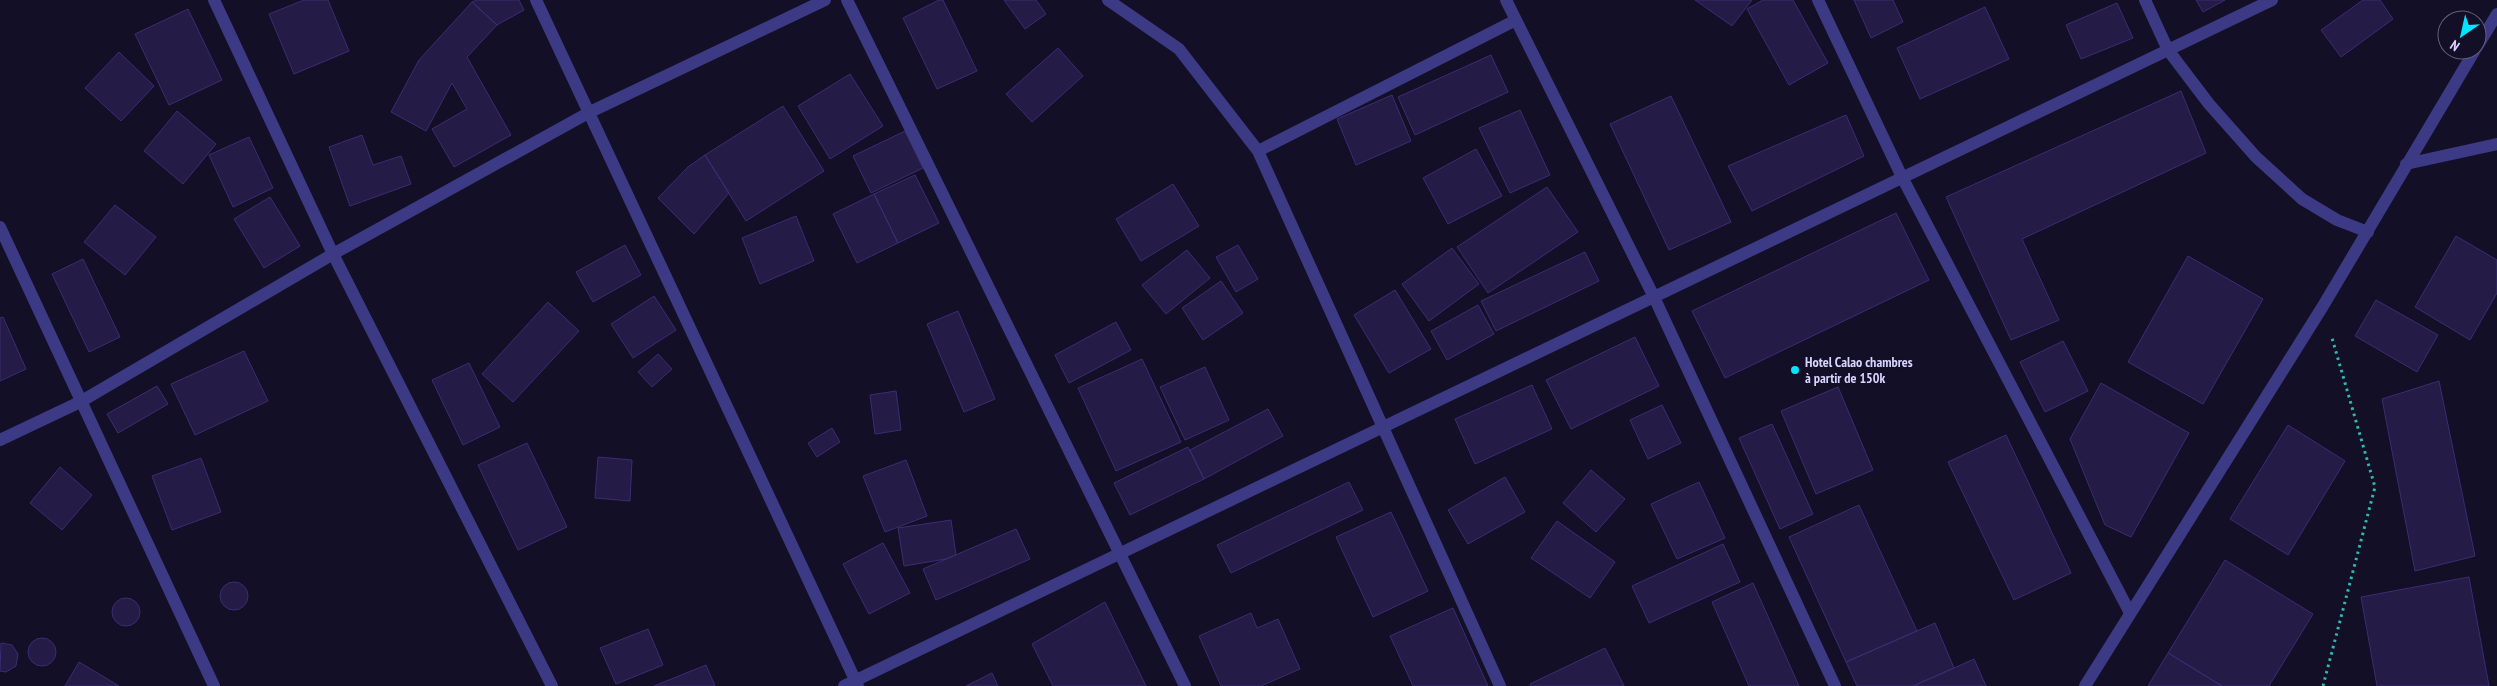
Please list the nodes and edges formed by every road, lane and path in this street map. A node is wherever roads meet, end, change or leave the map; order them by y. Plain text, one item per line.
1 (214, 0) edge
2 (536, 0) edge
3 (825, 0) edge
4 (847, 0) edge
5 (1108, 0) edge
6 (1506, 0) edge
7 (1818, 0) edge
8 (2145, 0) edge
9 (2272, 0) edge
10 (2497, 14) edge
11 (1516, 20) junction
12 (2487, 30) edge
13 (2168, 50) junction
14 (2469, 60) edge
15 (590, 112) junction
16 (2497, 144) edge
17 (1258, 151) junction
18 (2406, 164) junction
19 (1902, 177) junction
20 (0, 227) edge
21 (2368, 232) junction
22 (333, 254) junction
23 (1654, 297) junction
24 (2323, 306) junction
25 (80, 402) junction
26 (1383, 427) junction
27 (0, 440) edge
28 (1120, 554) junction
29 (2130, 613) junction
30 (853, 684) edge
31 (214, 686) edge
32 (552, 686) edge
33 (1185, 686) edge
34 (1500, 686) edge
35 (1835, 686) edge
36 (2085, 686) edge
37 (2324, 686) edge

1 - 22 street
2 - 15 street
3 - 15 street
4 - 28 street
5 - 17 street
6 - 11 street
7 - 19 street
8 - 13 street
9 - 13 street
10 - 12 street
11 - 17 street
11 - 23 street
13 - 19 street
13 - 21 street
14 - 18 street
15 - 22 street
15 - 30 street
16 - 18 street
17 - 26 street
18 - 21 street
19 - 23 street
19 - 29 street
20 - 25 street
21 - 24 street
22 - 25 street
22 - 32 street
23 - 26 street
23 - 35 street
24 - 29 street
24 - 37 path
25 - 27 street
25 - 31 street
26 - 28 street
26 - 34 street
28 - 30 street
28 - 33 street
29 - 36 street

